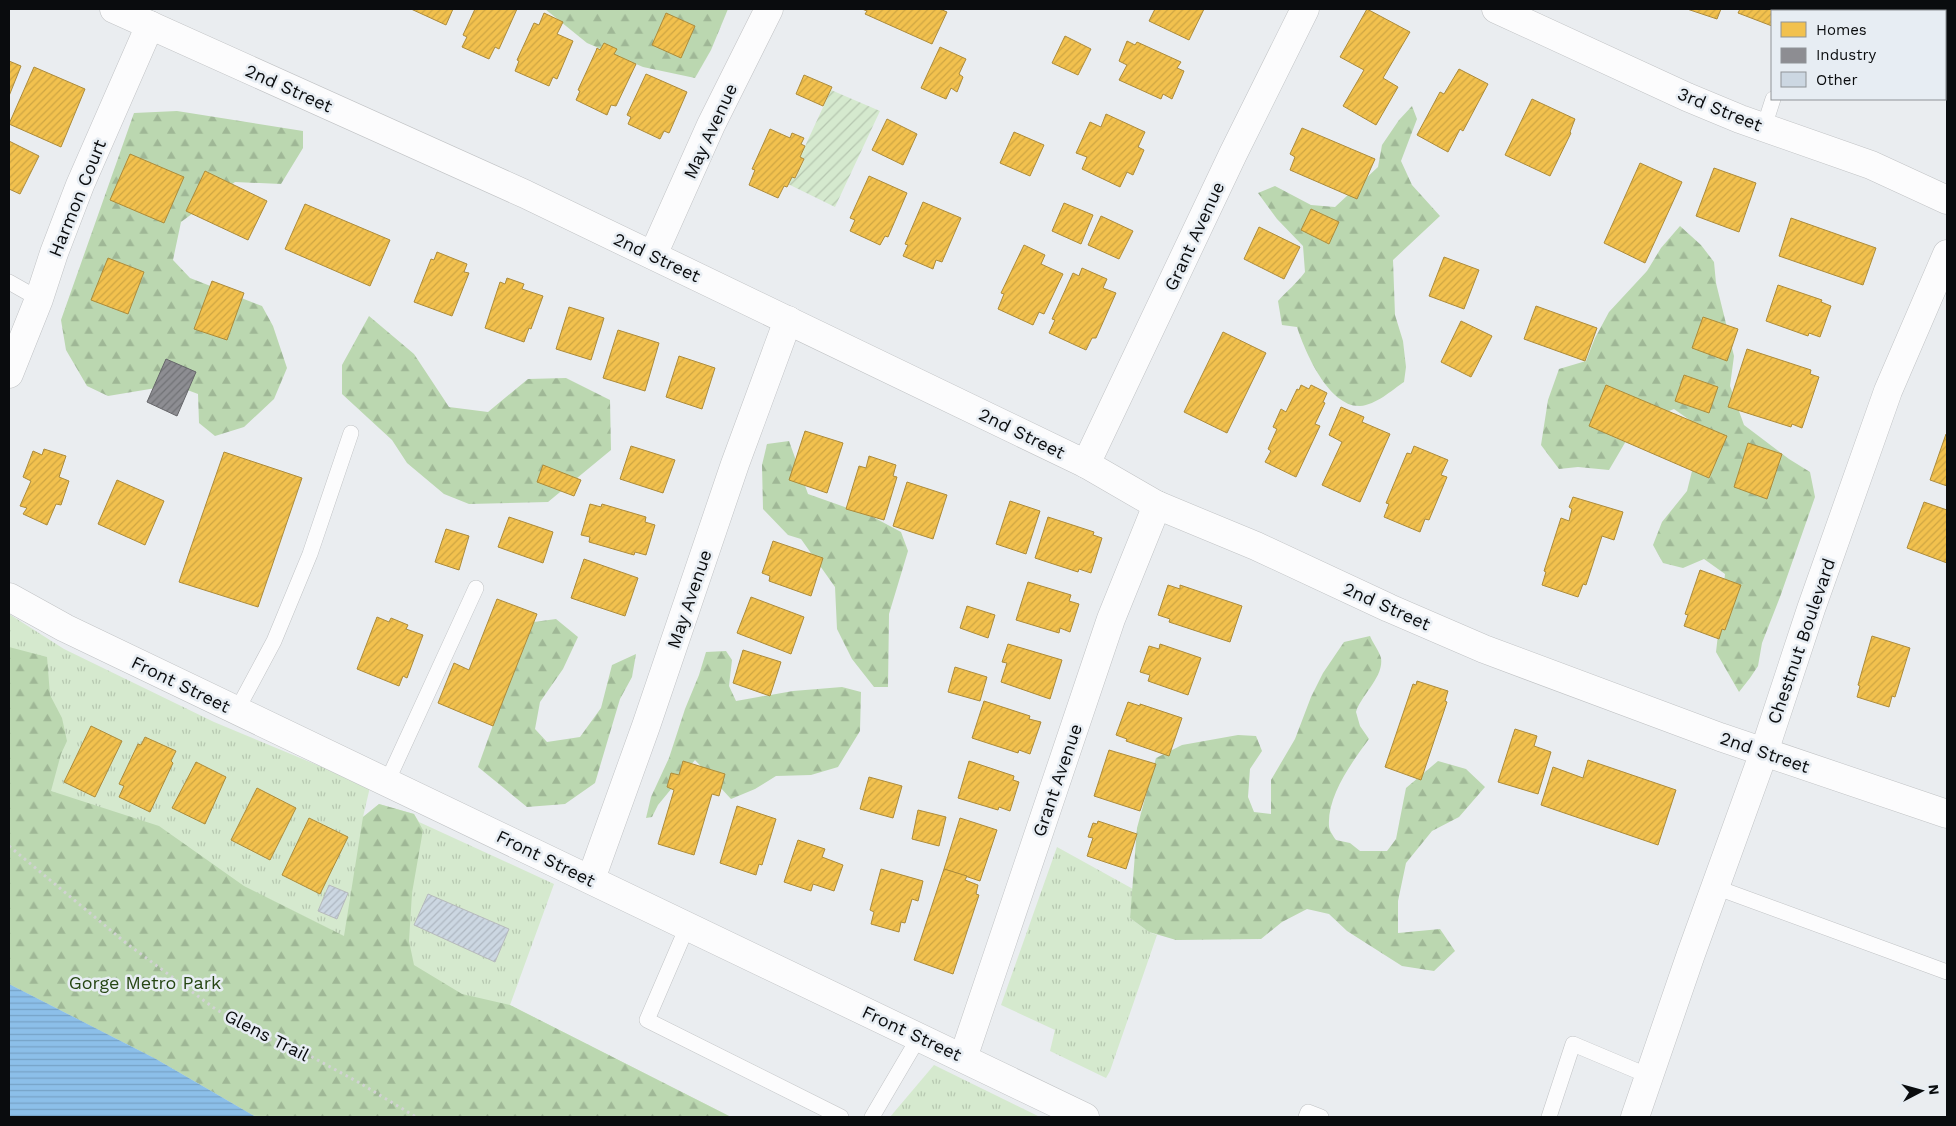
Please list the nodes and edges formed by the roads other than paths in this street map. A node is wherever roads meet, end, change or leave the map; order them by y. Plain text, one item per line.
1 (114, 9) edge
2 (769, 9) edge
3 (1305, 9) edge
4 (1496, 9) edge
5 (150, 26) junction
6 (1773, 100) edge
7 (1764, 127) junction
8 (1947, 200) edge
9 (653, 254) junction
10 (1947, 254) edge
11 (9, 282) edge
12 (39, 299) junction
13 (788, 320) junction
14 (9, 374) edge
15 (351, 433) dead end
16 (1086, 464) junction
17 (1157, 505) junction
18 (476, 588) dead end
19 (9, 597) edge
20 (237, 710) junction
21 (1764, 752) junction
22 (386, 782) junction
23 (1947, 814) edge
24 (591, 879) junction
25 (1715, 887) junction
26 (687, 927) junction
27 (1947, 972) edge
28 (919, 1037) junction
29 (964, 1058) junction
30 (1649, 1076) junction
31 (841, 1117) edge
32 (872, 1117) edge
33 (1085, 1117) edge
34 (1306, 1117) edge
35 (1321, 1117) edge
36 (1549, 1117) edge
37 (1635, 1117) edge

1 - 5 street, 2nd Street
2 - 9 street, May Avenue
3 - 16 street, Grant Avenue
4 - 7 street, 3rd Street
5 - 9 street, 2nd Street
5 - 12 street, Harmon Court
6 - 7 lane
7 - 8 street, 3rd Street
9 - 13 street, 2nd Street
10 - 21 street, Chestnut Boulevard
11 - 12 lane
12 - 14 street, Harmon Court
13 - 16 street, 2nd Street
13 - 24 street, May Avenue
15 - 20 lane
16 - 17 street, 2nd Street
17 - 21 street, 2nd Street
17 - 29 street, Grant Avenue
18 - 22 lane
19 - 20 street, Front Street
20 - 22 street, Front Street
21 - 23 street, 2nd Street
21 - 25 street, Chestnut Boulevard
22 - 24 street, Front Street
24 - 26 street, Front Street
25 - 27 lane
25 - 30 street, Chestnut Boulevard
26 - 28 street, Front Street
26 - 31 lane
28 - 29 street, Front Street
28 - 32 lane
29 - 33 street, Front Street
30 - 36 lane
30 - 37 street, Chestnut Boulevard
34 - 35 lane

